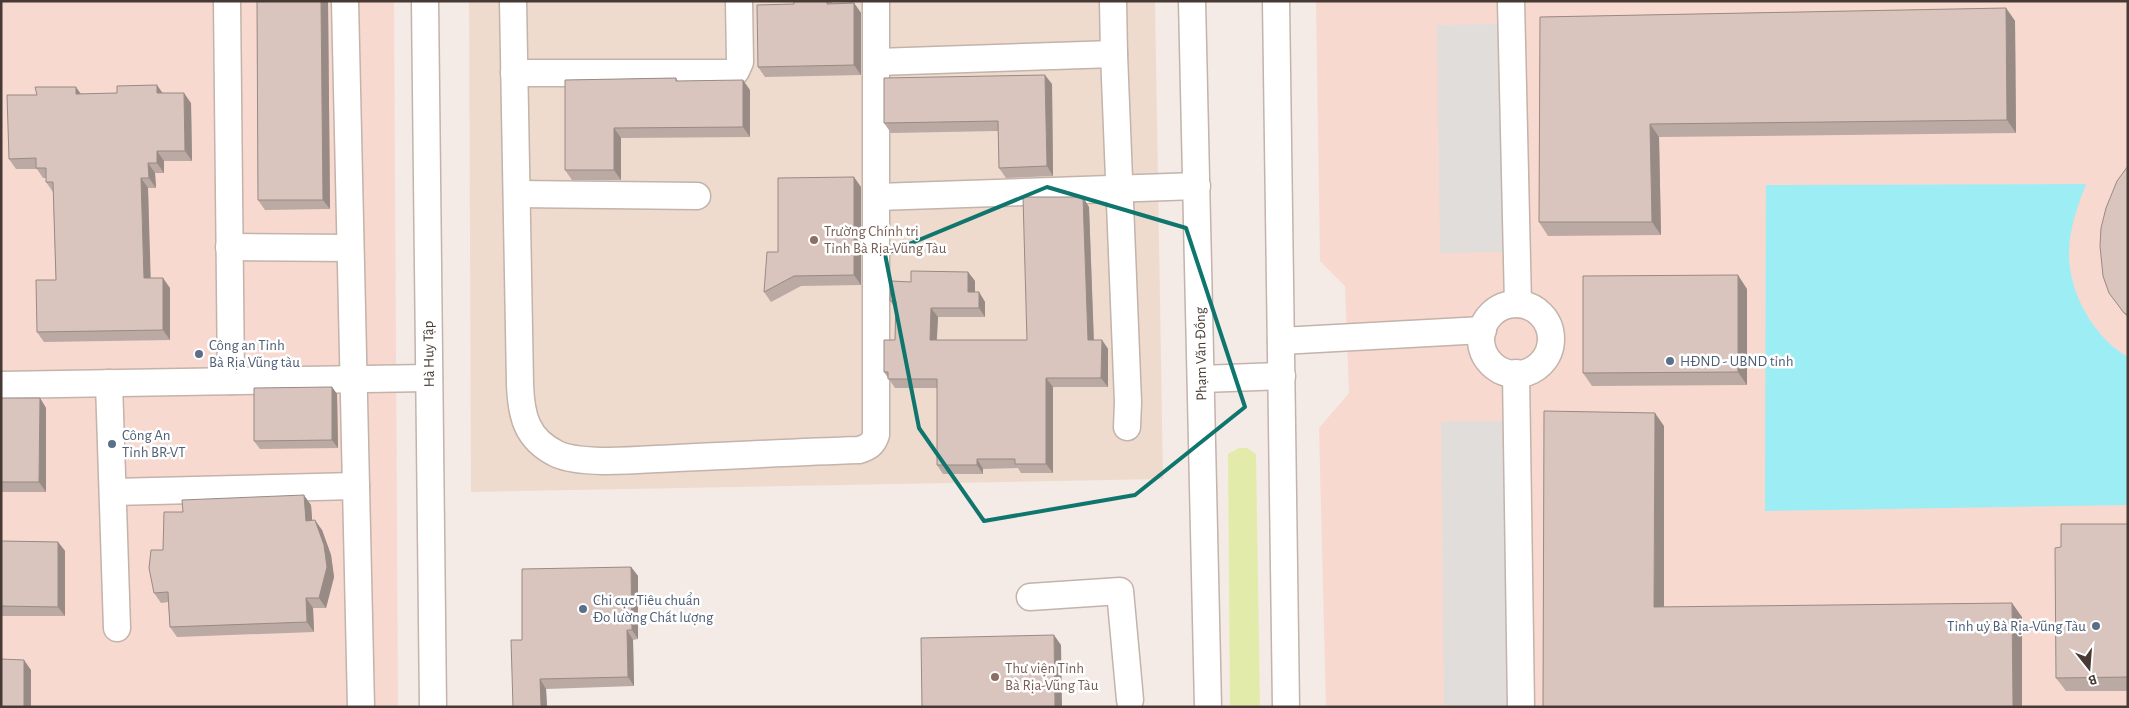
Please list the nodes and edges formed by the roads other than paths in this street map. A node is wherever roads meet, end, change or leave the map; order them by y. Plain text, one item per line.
1 (227, 1) edge
2 (345, 1) edge
3 (425, 1) edge
4 (513, 1) edge
5 (739, 1) edge
6 (876, 1) edge
7 (1113, 1) edge
8 (1192, 1) edge
9 (1276, 1) edge
10 (1511, 1) edge
11 (1114, 54) junction
12 (877, 62) junction
13 (514, 73) junction
14 (1197, 186) junction
15 (1119, 188) junction
16 (517, 194) junction
17 (697, 196) dead end
18 (877, 197) junction
19 (230, 247) junction
20 (350, 248) junction
21 (1518, 304) junction
22 (1483, 330) junction
23 (1281, 341) junction
24 (1516, 373) junction
25 (1282, 376) junction
26 (429, 378) junction
27 (353, 379) junction
28 (1202, 379) junction
29 (231, 381) junction
30 (109, 383) junction
31 (1, 384) edge
32 (1127, 427) dead end
33 (356, 486) junction
34 (112, 492) junction
35 (1030, 597) dead end
36 (117, 628) dead end
37 (1127, 704) edge
38 (361, 707) edge
39 (434, 707) edge
40 (1208, 707) edge
41 (1286, 707) edge
42 (1521, 707) edge

1 - 19 street
2 - 20 street
3 - 26 street, Hà Huy Tập
4 - 13 street
5 - 13 street
6 - 12 street
7 - 11 street
8 - 14 street, Phạm Văn Đồng
9 - 23 street
10 - 21 street
11 - 12 street
11 - 15 street
12 - 18 street
13 - 16 street
14 - 15 street
14 - 28 street, Phạm Văn Đồng
15 - 18 street
15 - 32 street
16 - 17 street
16 - 18 street
19 - 20 street
19 - 29 street
20 - 27 street
21 - 22 street
21 - 24 street
22 - 23 street
22 - 24 street
23 - 25 street
24 - 42 street
25 - 28 street
25 - 41 street
26 - 27 street
26 - 39 street, Hà Huy Tập
27 - 29 street
27 - 33 street
28 - 40 street, Phạm Văn Đồng
29 - 30 street
30 - 31 street
30 - 34 street
33 - 34 street
33 - 38 street
34 - 36 street
35 - 37 street

